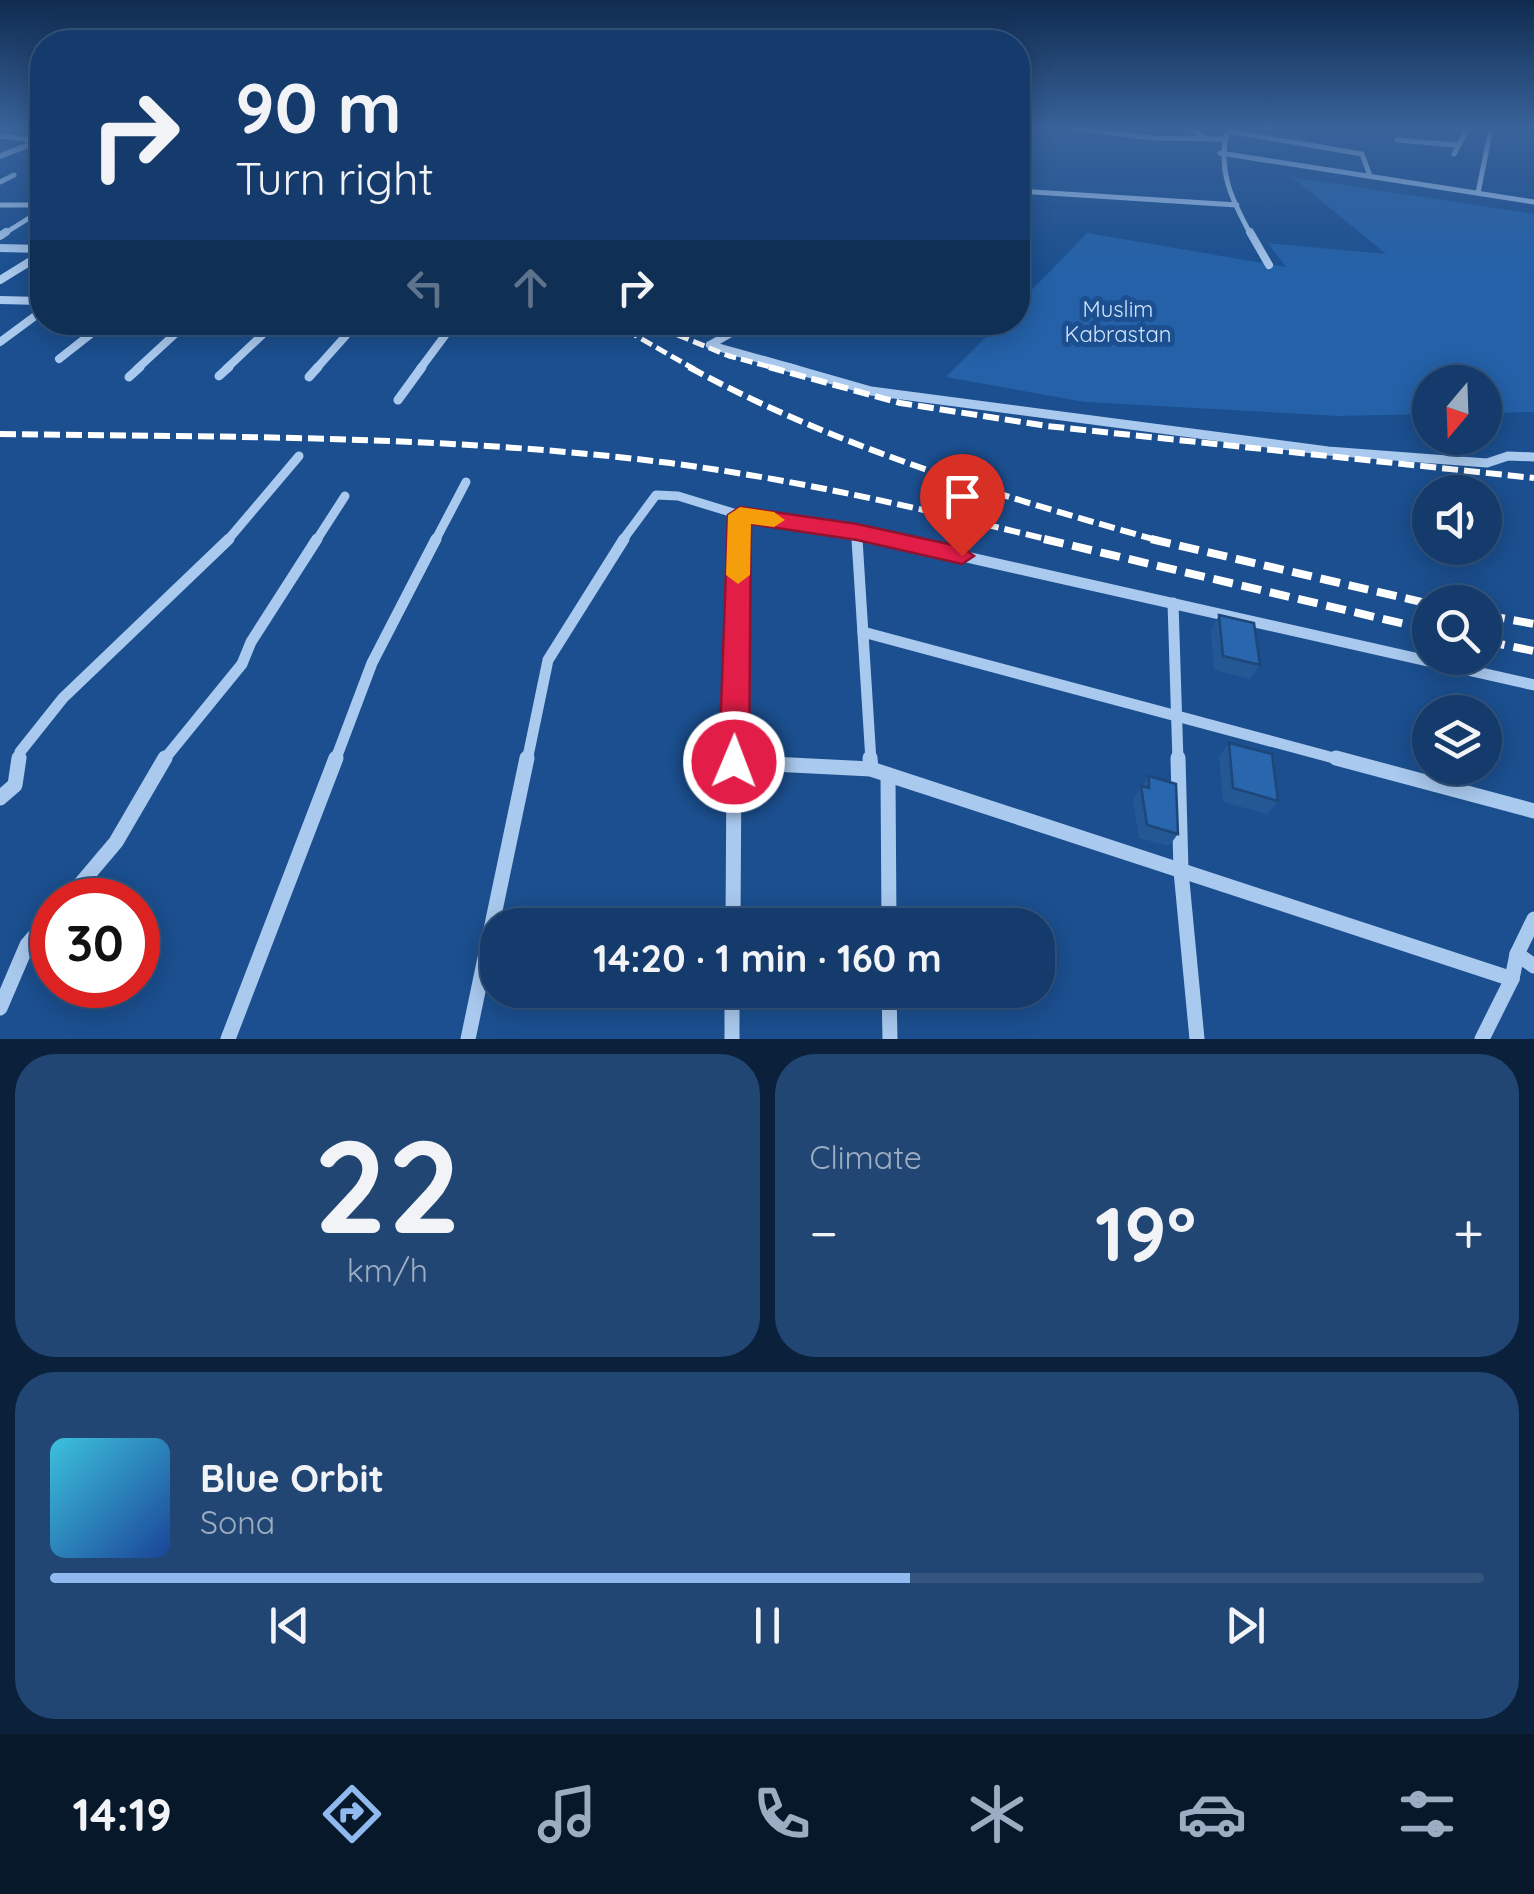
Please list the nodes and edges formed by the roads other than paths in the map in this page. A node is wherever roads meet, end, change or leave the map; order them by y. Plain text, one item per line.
1 (1228, 176) edge
2 (1373, 176) edge
3 (1479, 176) edge
4 (1030, 192) edge
5 (1478, 194) junction
6 (1534, 202) edge
7 (0, 204) edge
8 (1237, 205) junction
9 (30, 207) edge
10 (30, 219) edge
11 (0, 245) edge
12 (30, 249) edge
13 (30, 259) edge
14 (1268, 264) dead end
15 (0, 280) edge
16 (0, 300) edge
17 (30, 301) edge
18 (30, 320) edge
19 (89, 335) edge
20 (174, 335) edge
21 (262, 335) edge
22 (347, 335) edge
23 (446, 335) edge
24 (726, 335) edge
25 (0, 342) edge
26 (59, 359) dead end
27 (219, 376) dead end
28 (129, 377) dead end
29 (309, 378) dead end
30 (398, 400) dead end
31 (299, 456) dead end
32 (1534, 457) edge
33 (466, 482) dead end
34 (345, 496) dead end
35 (740, 515) junction
36 (857, 532) junction
37 (1173, 603) junction
38 (863, 632) junction
39 (1534, 685) edge
40 (1176, 716) junction
41 (734, 762) junction
42 (871, 769) junction
43 (888, 775) junction
44 (0, 798) edge
45 (1534, 811) edge
46 (1181, 870) junction
47 (86, 878) edge
48 (733, 908) edge
49 (889, 908) edge
50 (1534, 919) edge
51 (30, 942) edge
52 (1517, 954) junction
53 (1534, 966) edge
54 (1512, 979) junction
55 (0, 1008) edge
56 (732, 1008) edge
57 (890, 1008) edge
58 (228, 1039) edge
59 (468, 1039) edge
60 (732, 1039) edge
61 (890, 1039) edge
62 (1197, 1039) edge
63 (1482, 1039) edge

1 - 8 street
2 - 5 street
3 - 5 street
4 - 8 street
5 - 6 street
7 - 9 street
8 - 14 street
10 - 11 street
11 - 12 street
13 - 15 street
16 - 17 street
18 - 25 street
19 - 26 street
20 - 28 street
21 - 27 street
22 - 29 street
23 - 30 street
24 - 32 street
31 - 44 street
33 - 58 street
34 - 47 street
35 - 36 street
35 - 41 street
35 - 59 street
36 - 37 street
36 - 38 street
37 - 39 street
37 - 40 street
38 - 40 street
38 - 42 street
40 - 45 street
40 - 46 street
41 - 42 street
41 - 48 street
42 - 43 street
43 - 46 street
43 - 49 street
46 - 54 street
46 - 62 street
50 - 52 street
51 - 55 street
52 - 53 street
52 - 54 street
54 - 63 street
56 - 60 street
57 - 61 street

